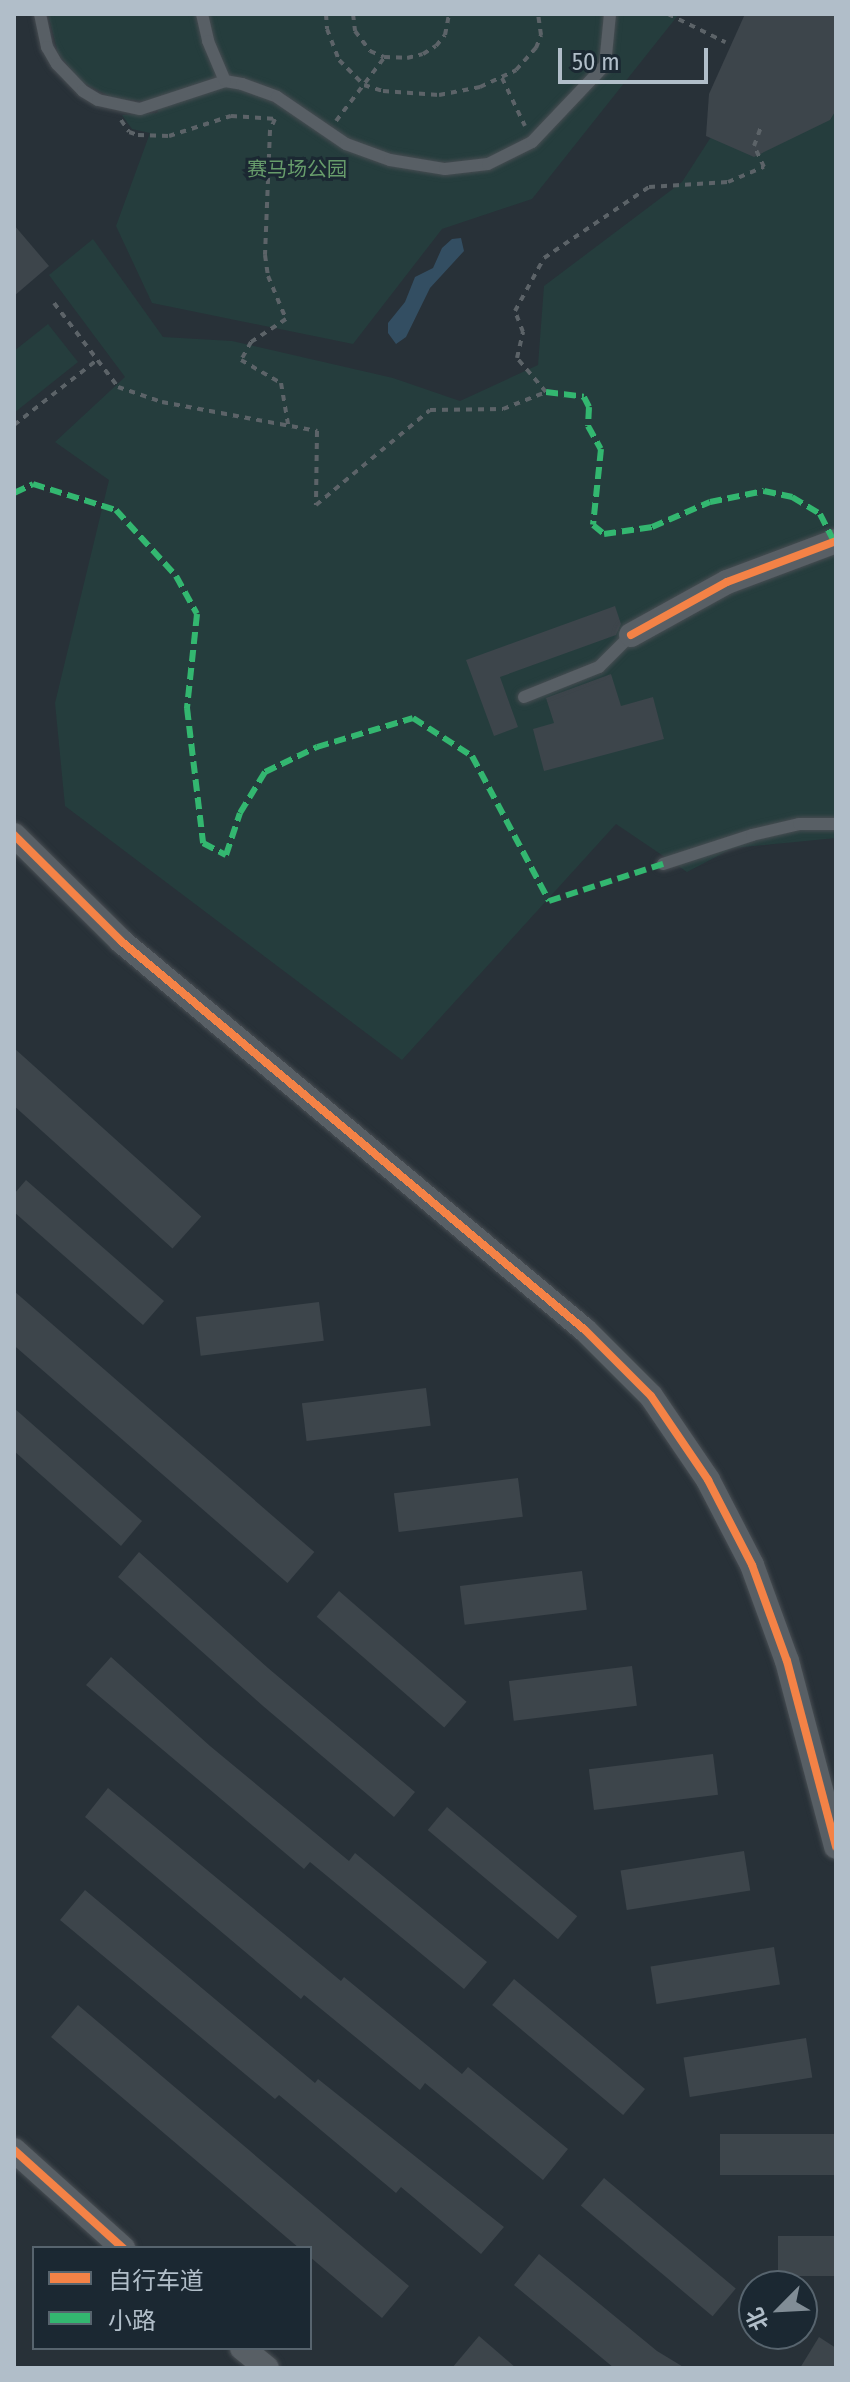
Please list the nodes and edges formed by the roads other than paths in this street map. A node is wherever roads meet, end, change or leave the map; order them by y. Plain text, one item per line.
1 (40, 14) edge
2 (202, 14) edge
3 (610, 14) edge
4 (225, 81) junction
5 (836, 541) edge
6 (631, 635) joint
7 (524, 697) dead end
8 (836, 824) edge
9 (14, 835) edge
10 (663, 864) dead end
11 (836, 1847) edge
12 (14, 2150) edge
13 (121, 2246) edge
14 (244, 2350) edge
15 (267, 2368) edge

1 - 4 lane
2 - 4 lane
3 - 4 lane
5 - 6 street
6 - 7 lane
8 - 10 lane
9 - 11 street
12 - 13 street
14 - 15 street

